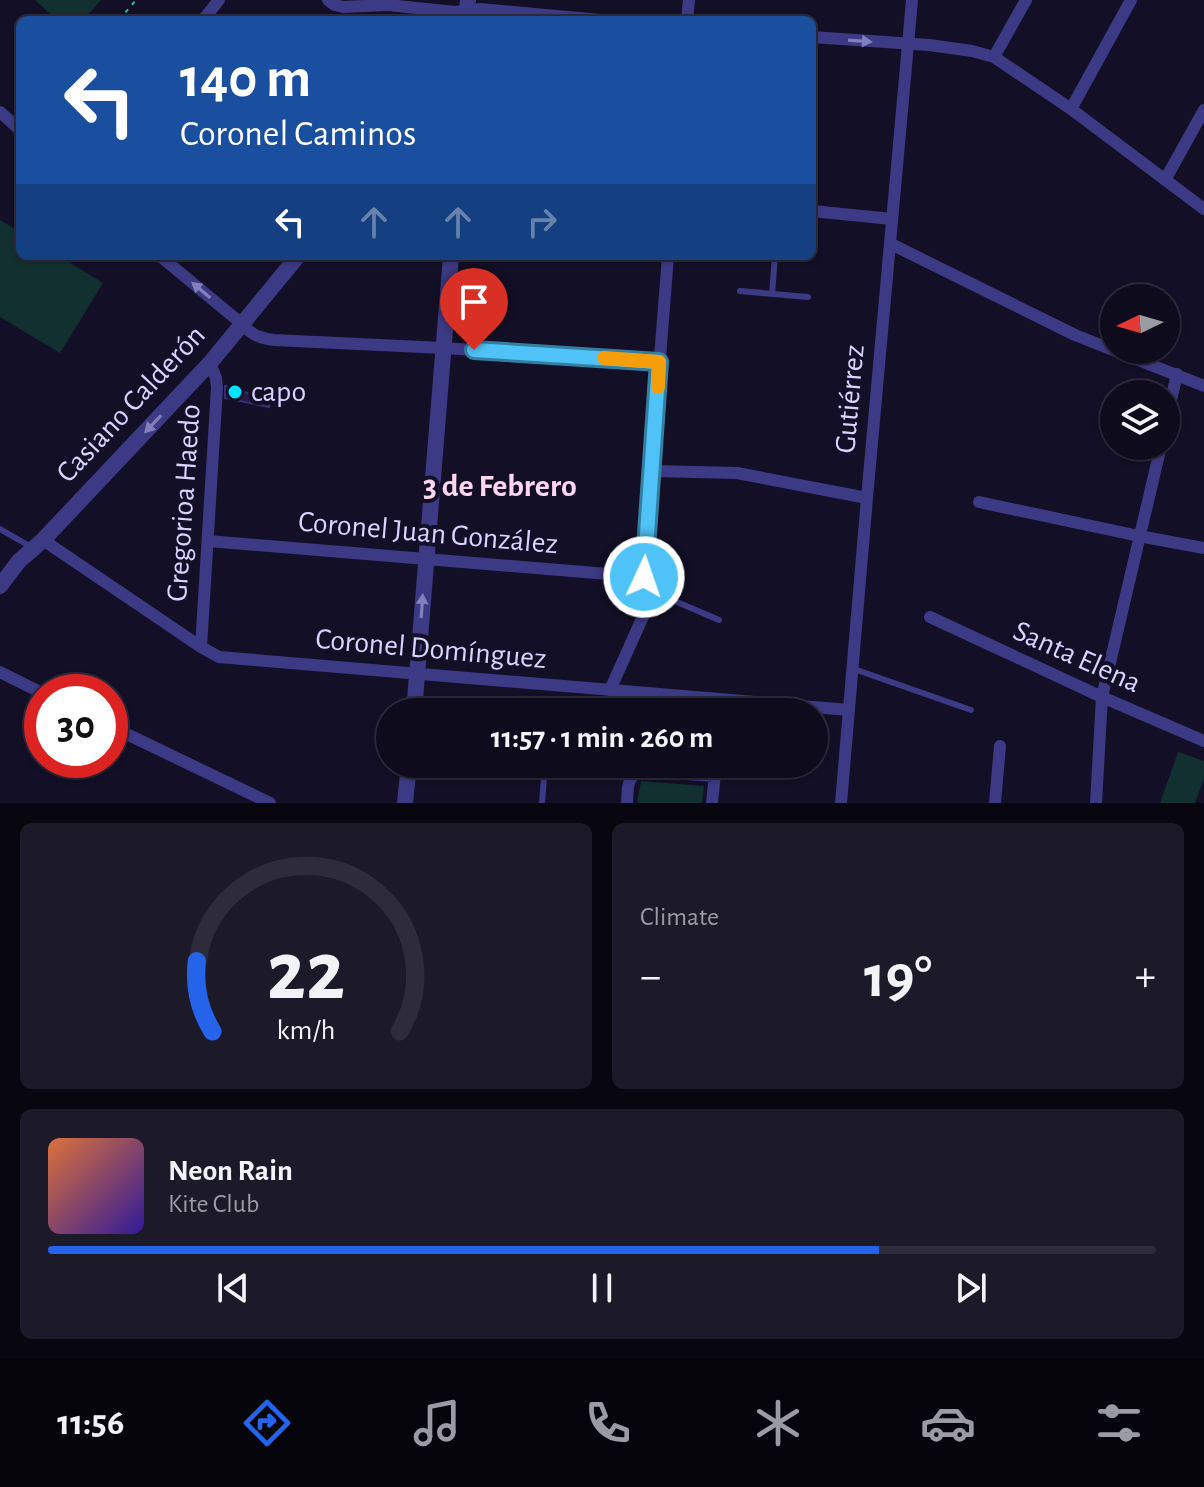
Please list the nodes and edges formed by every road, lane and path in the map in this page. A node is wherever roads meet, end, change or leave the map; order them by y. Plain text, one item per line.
1 (136, 0) edge
2 (219, 0) edge
3 (912, 0) edge
4 (1026, 0) edge
5 (1131, 0) edge
6 (389, 3) edge
7 (332, 7) edge
8 (467, 10) edge
9 (122, 16) edge
10 (206, 16) edge
11 (557, 16) edge
12 (816, 37) edge
13 (908, 45) junction
14 (994, 57) junction
15 (1071, 109) junction
16 (1204, 110) edge
17 (0, 112) edge
18 (16, 126) edge
19 (1165, 180) junction
20 (1204, 209) edge
21 (816, 211) edge
22 (892, 219) junction
23 (891, 244) junction
24 (165, 260) edge
25 (295, 260) edge
26 (451, 260) edge
27 (668, 260) edge
28 (775, 260) edge
29 (740, 291) dead end
30 (772, 294) junction
31 (808, 297) dead end
32 (242, 324) junction
33 (443, 348) junction
34 (659, 362) junction
35 (210, 363) junction
36 (1177, 374) junction
37 (1176, 380) edge
38 (1204, 386) edge
39 (1158, 460) edge
40 (652, 471) junction
41 (867, 498) junction
42 (979, 502) dead end
43 (0, 529) edge
44 (1139, 536) junction
45 (208, 541) junction
46 (38, 544) junction
47 (1204, 548) edge
48 (425, 558) junction
49 (644, 577) junction
50 (0, 586) edge
51 (648, 598) junction
52 (930, 617) dead end
53 (719, 620) dead end
54 (201, 647) junction
55 (853, 668) junction
56 (0, 672) edge
57 (417, 674) junction
58 (24, 684) edge
59 (610, 690) junction
60 (1102, 697) junction
61 (415, 698) edge
62 (664, 698) edge
63 (828, 709) edge
64 (849, 710) junction
65 (971, 710) dead end
66 (128, 735) edge
67 (1204, 741) edge
68 (1000, 746) dead end
69 (408, 778) edge
70 (544, 778) edge
71 (630, 778) edge
72 (715, 778) edge
73 (270, 803) edge
74 (405, 803) edge
75 (542, 803) edge
76 (627, 803) edge
77 (712, 803) edge
78 (841, 803) edge
79 (995, 803) edge
80 (1096, 803) edge

1 - 9 path
2 - 10 street
3 - 13 street, Gutiérrez
4 - 14 street
5 - 15 street
6 - 7 street
6 - 8 street
8 - 11 street
12 -> 13 street
13 - 14 street
13 - 22 street, Gutiérrez
14 - 15 street
15 - 19 street
16 - 19 street
17 - 18 street
19 - 20 street
21 - 22 street
22 - 23 street, Gutiérrez
23 - 36 street
23 - 41 street, Gutiérrez
32 -> 24 street
25 - 32 street, Casiano Calderón
26 - 33 street
27 - 34 street
28 - 30 lane
29 - 30 lane
30 - 31 lane
32 - 33 street
32 - 35 street, Casiano Calderón
33 - 34 street
33 - 48 street
34 - 40 street
35 - 45 street, Gregorioa Haedo
35 -> 46 street, Casiano Calderón
36 - 37 street
36 - 38 street
39 - 44 street
40 - 41 street
40 - 49 street
41 - 55 street, Gutiérrez
42 - 44 street
43 - 46 lane
44 - 47 street
44 - 60 street
45 - 48 street, Coronel Juan González
45 - 54 street, Gregorioa Haedo
46 - 50 street, Casiano Calderón
46 - 54 street, Coronel Domínguez
48 - 49 street, Coronel Juan González
57 -> 48 street
49 - 51 street
51 - 53 lane
51 - 59 street
52 - 60 street, Santa Elena
54 - 57 street, Coronel Domínguez
55 - 64 street, Gutiérrez
55 - 65 lane
56 - 58 street
57 - 59 street, Coronel Domínguez
57 - 61 street
59 - 62 street, Coronel Domínguez
60 - 67 street, Santa Elena
60 - 80 street
63 - 64 street, Coronel Domínguez
64 - 78 street, Gutiérrez
66 - 73 street
68 - 79 street
69 - 74 street
70 - 75 lane
71 - 76 street
72 - 77 street

